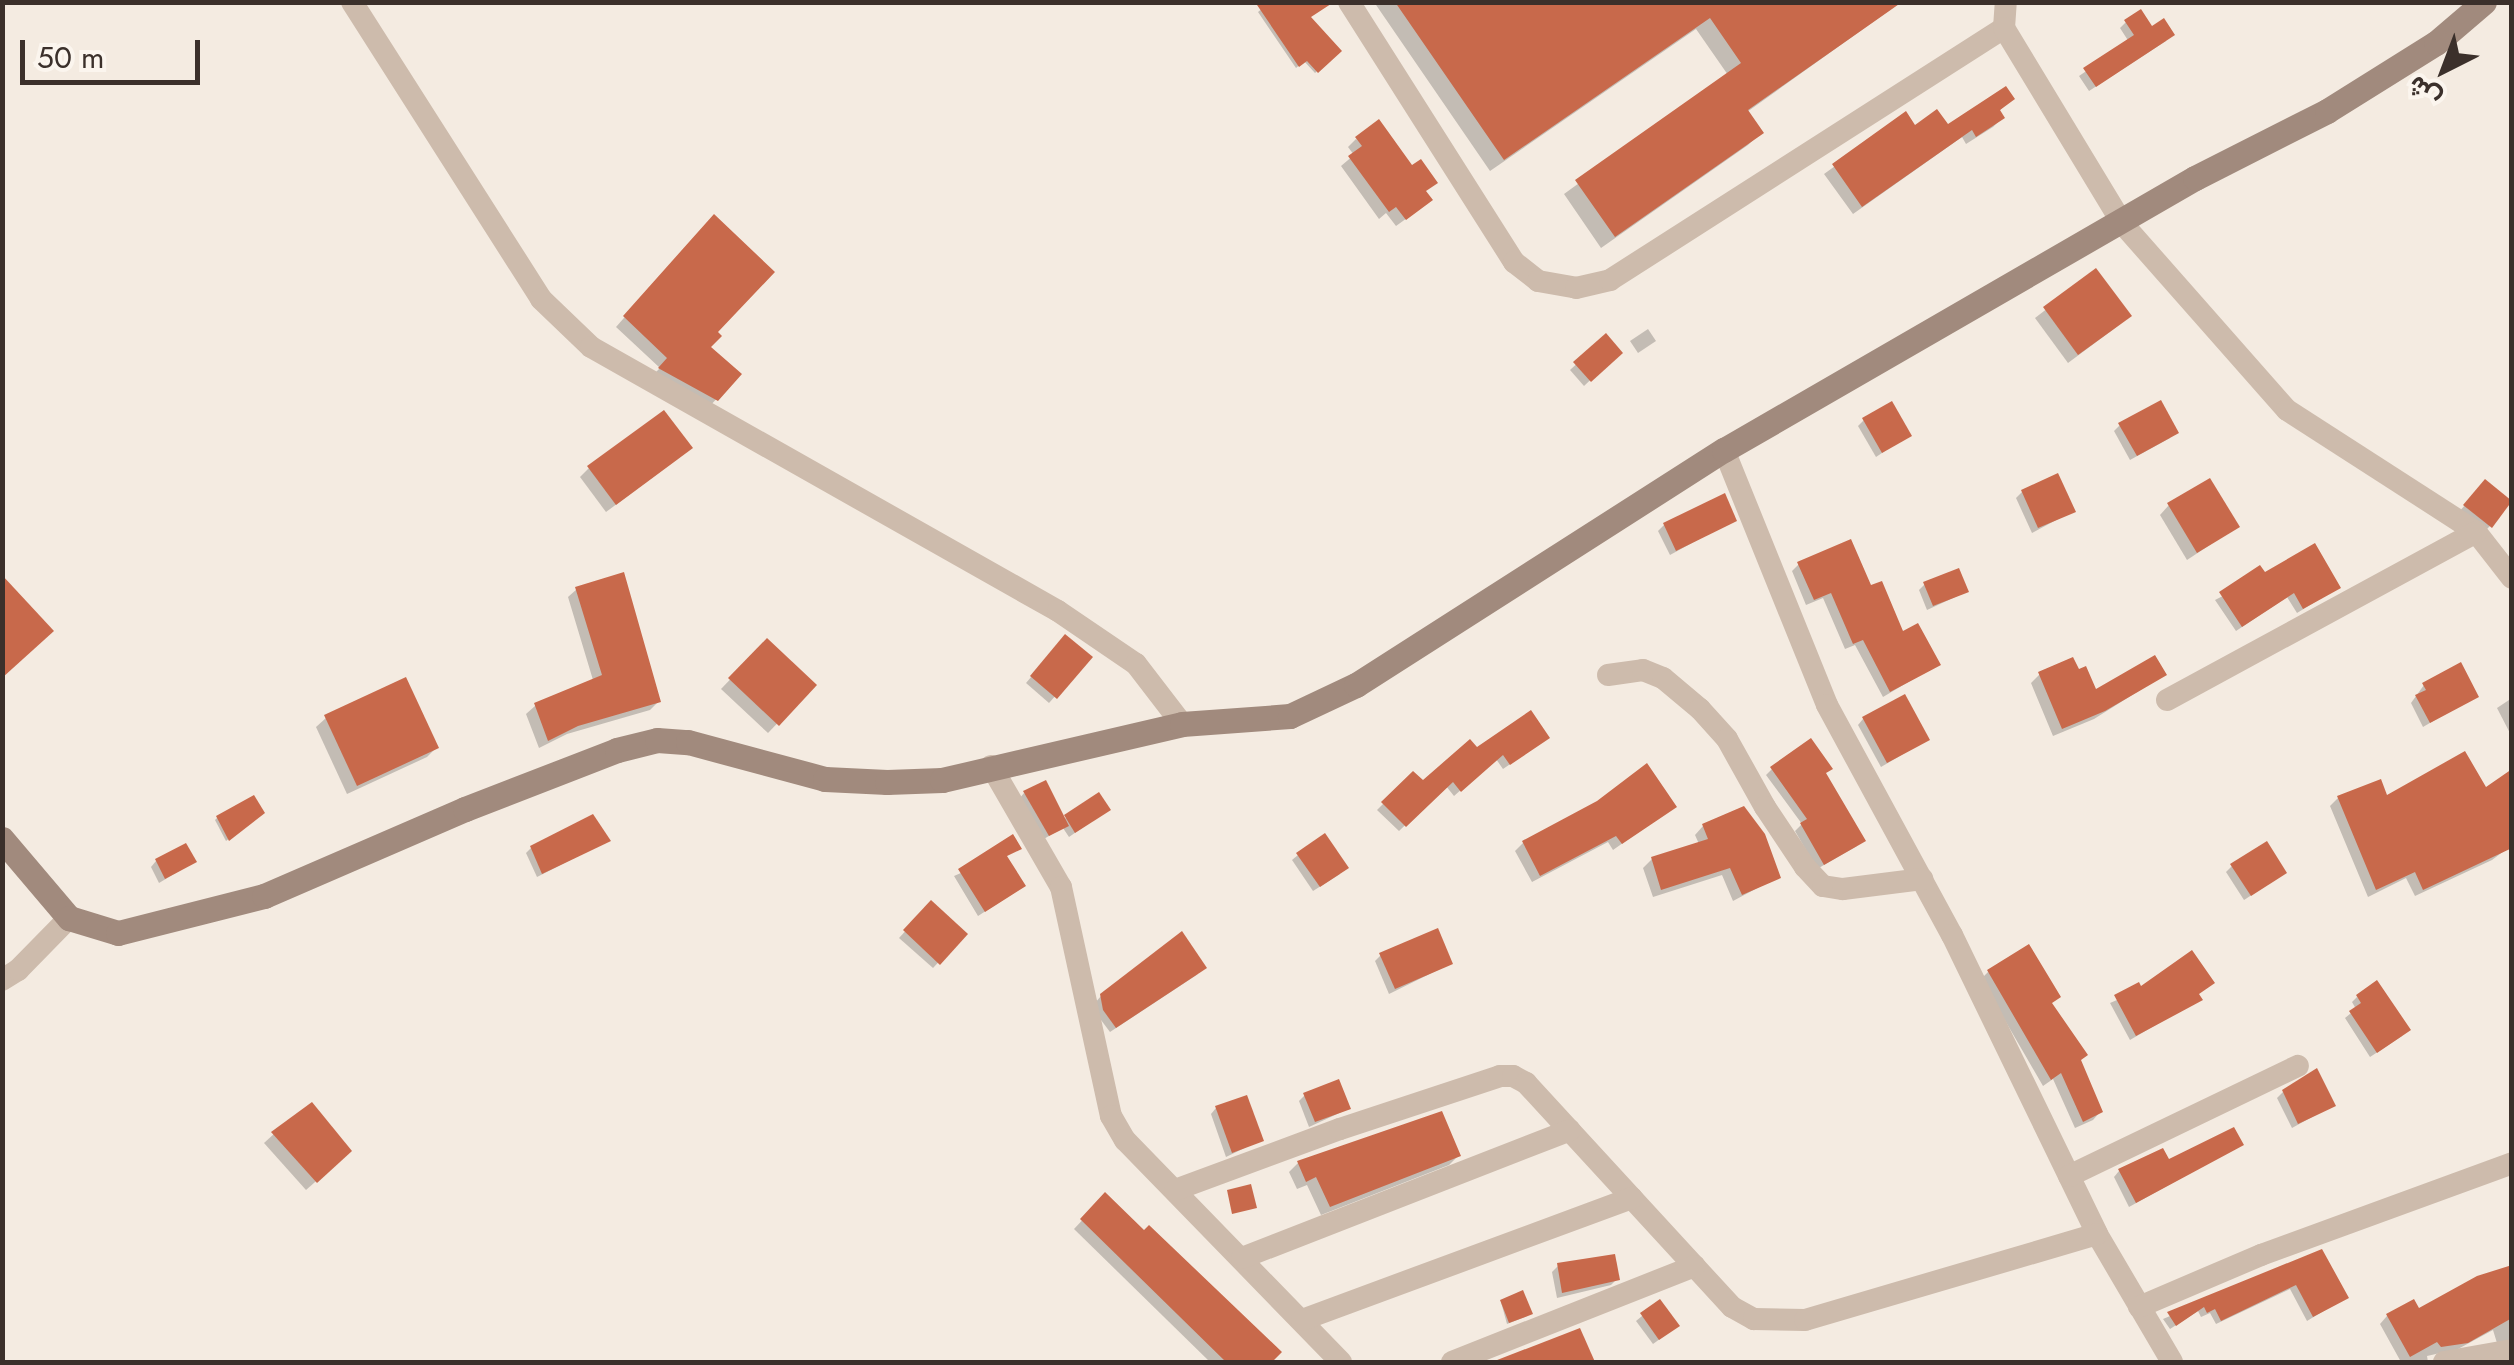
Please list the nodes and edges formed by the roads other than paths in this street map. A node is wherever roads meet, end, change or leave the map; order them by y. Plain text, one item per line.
1 (352, 2) edge
2 (1348, 2) edge
3 (2006, 2) edge
4 (2484, 2) edge
5 (2004, 28) junction
6 (2122, 223) junction
7 (1724, 450) junction
8 (2476, 532) junction
9 (2512, 578) edge
10 (1608, 675) dead end
11 (2168, 700) dead end
12 (1182, 724) junction
13 (991, 766) junction
14 (2, 839) edge
15 (1922, 879) junction
16 (69, 918) junction
17 (2, 980) edge
18 (2298, 1066) dead end
19 (1570, 1130) junction
20 (2512, 1163) edge
21 (2069, 1176) junction
22 (1175, 1190) junction
23 (1632, 1198) junction
24 (2097, 1234) junction
25 (1242, 1258) junction
26 (1695, 1266) junction
27 (2139, 1308) junction
28 (1302, 1320) junction
29 (2512, 1350) edge
30 (1340, 1362) edge
31 (1452, 1362) edge
32 (2172, 1362) edge
33 (2444, 1362) edge

1 - 12 street
2 - 5 street
3 - 5 street
4 - 6 main road
5 - 6 street
6 - 7 main road
6 - 8 street
7 - 12 main road
7 - 15 street
8 - 9 street
8 - 11 street
10 - 15 street
12 - 13 main road
13 - 16 main road
13 - 22 street
14 - 16 main road
15 - 21 street
16 - 17 street
18 - 21 street
19 - 22 street
19 - 23 street
19 - 25 street
20 - 27 street
21 - 24 street
22 - 25 street
23 - 26 street
23 - 28 street
24 - 26 street
24 - 27 street
25 - 28 street
26 - 31 street
27 - 32 street
28 - 30 street
29 - 33 street

